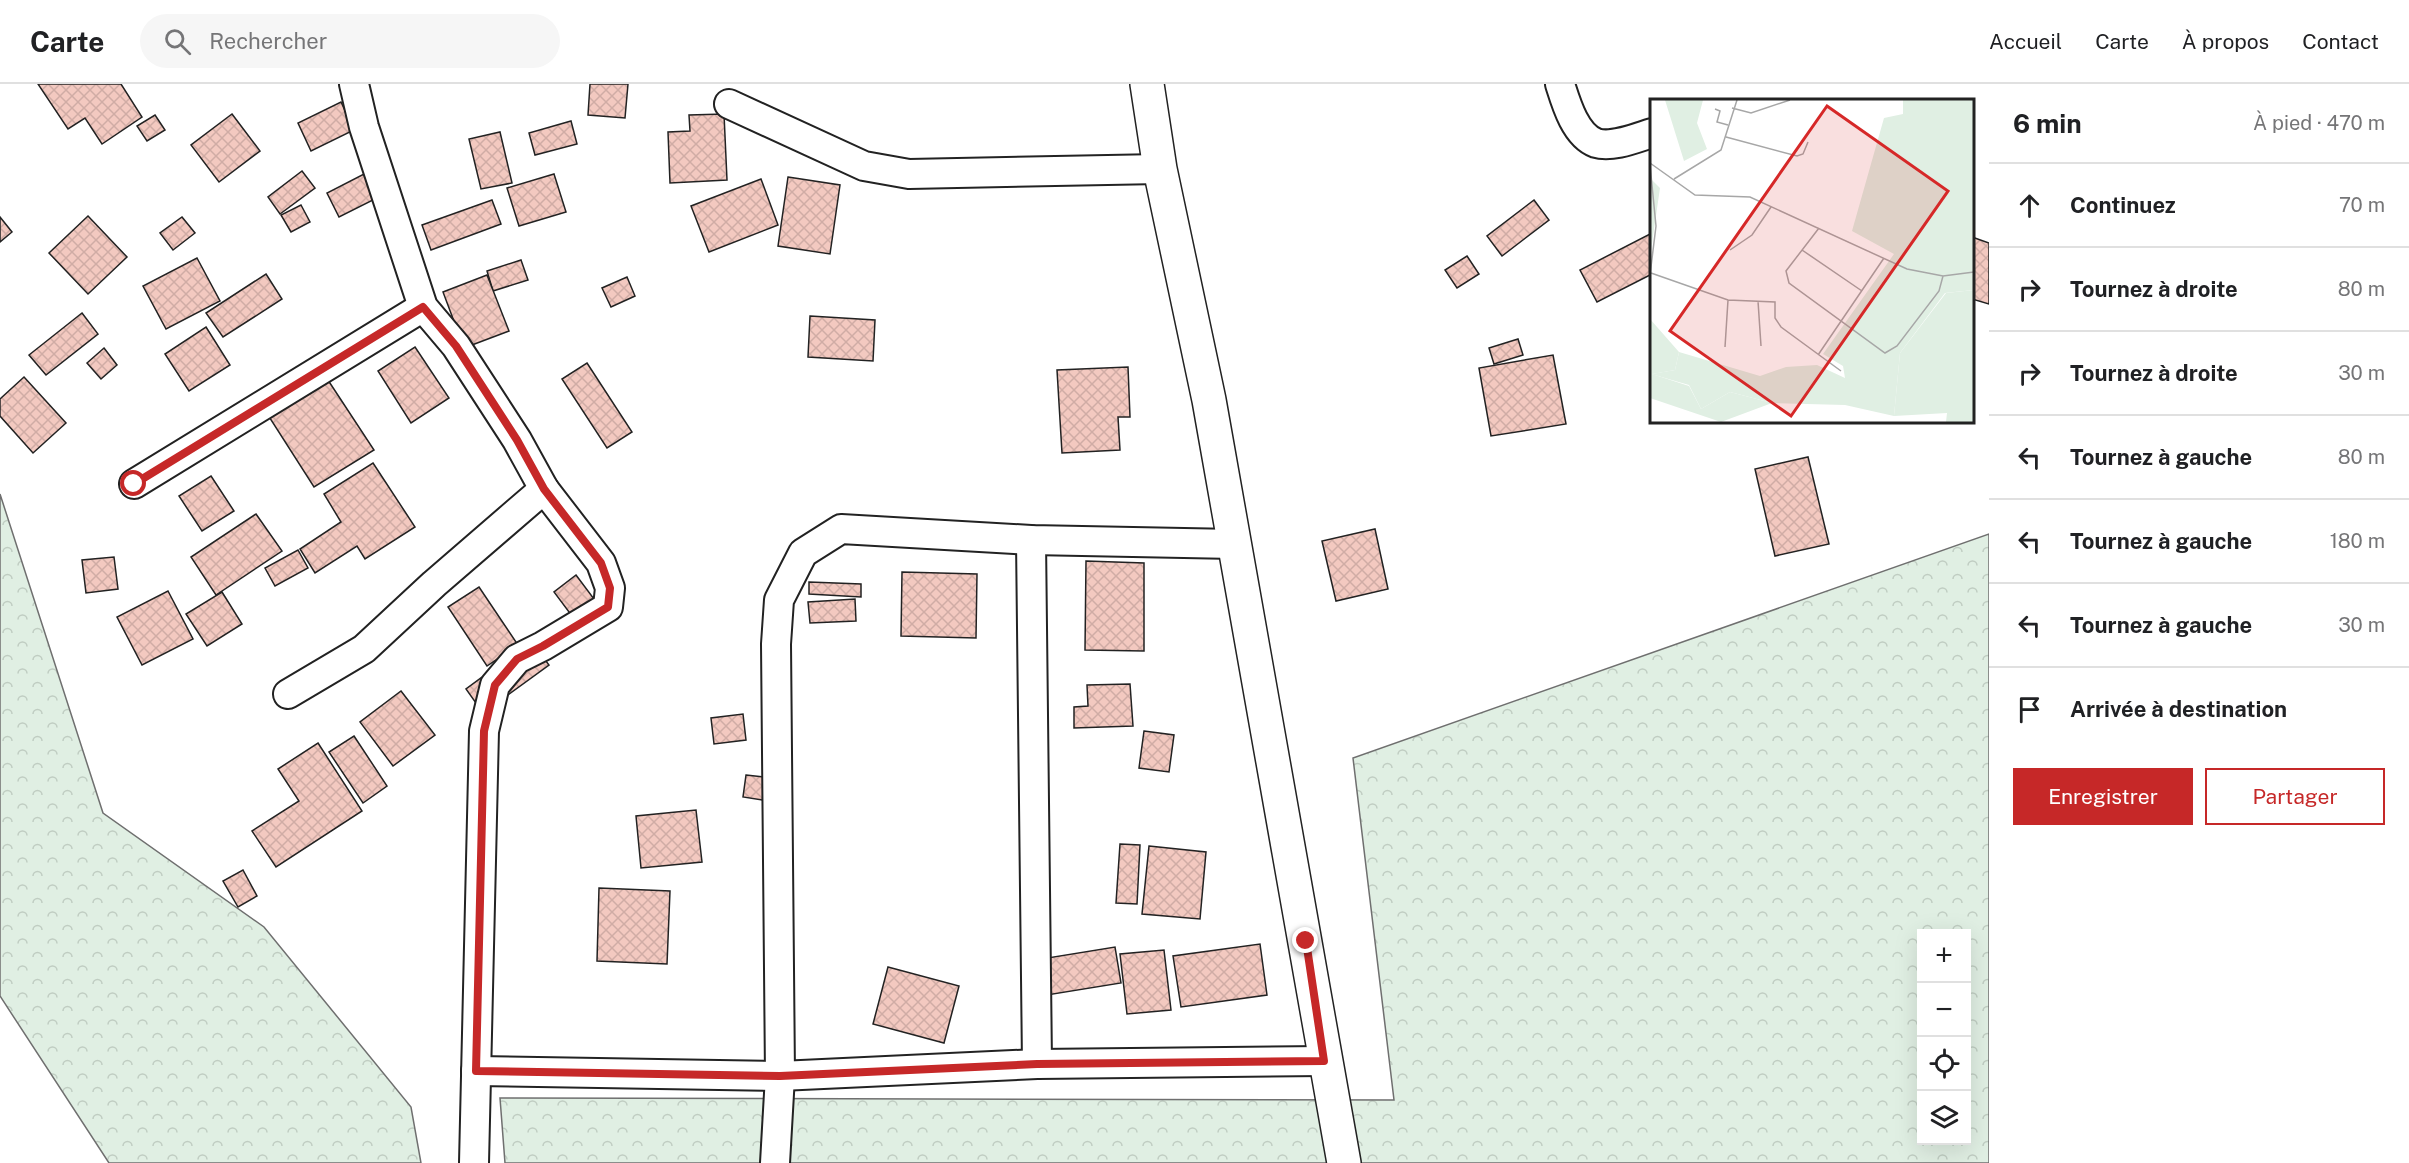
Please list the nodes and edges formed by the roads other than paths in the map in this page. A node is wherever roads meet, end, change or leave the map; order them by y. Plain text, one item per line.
1 (354, 84) edge
2 (1147, 84) edge
3 (1560, 84) edge
4 (729, 104) dead end
5 (1650, 134) edge
6 (1160, 169) junction
7 (423, 307) junction
8 (134, 484) dead end
9 (544, 489) junction
10 (1031, 540) junction
11 (1235, 544) junction
12 (288, 694) dead end
13 (1324, 1061) junction
14 (1037, 1064) junction
15 (476, 1071) junction
16 (780, 1076) junction
17 (474, 1163) edge
18 (775, 1163) edge
19 (1344, 1163) edge

1 - 7 street
2 - 6 street
3 - 5 street
4 - 6 street
6 - 11 street
7 - 8 street
7 - 9 street
9 - 12 street
9 - 15 street
10 - 11 street
10 - 14 street
10 - 16 street
11 - 13 street
13 - 14 street
13 - 19 street
14 - 16 street
15 - 16 street
15 - 17 street
16 - 18 street

